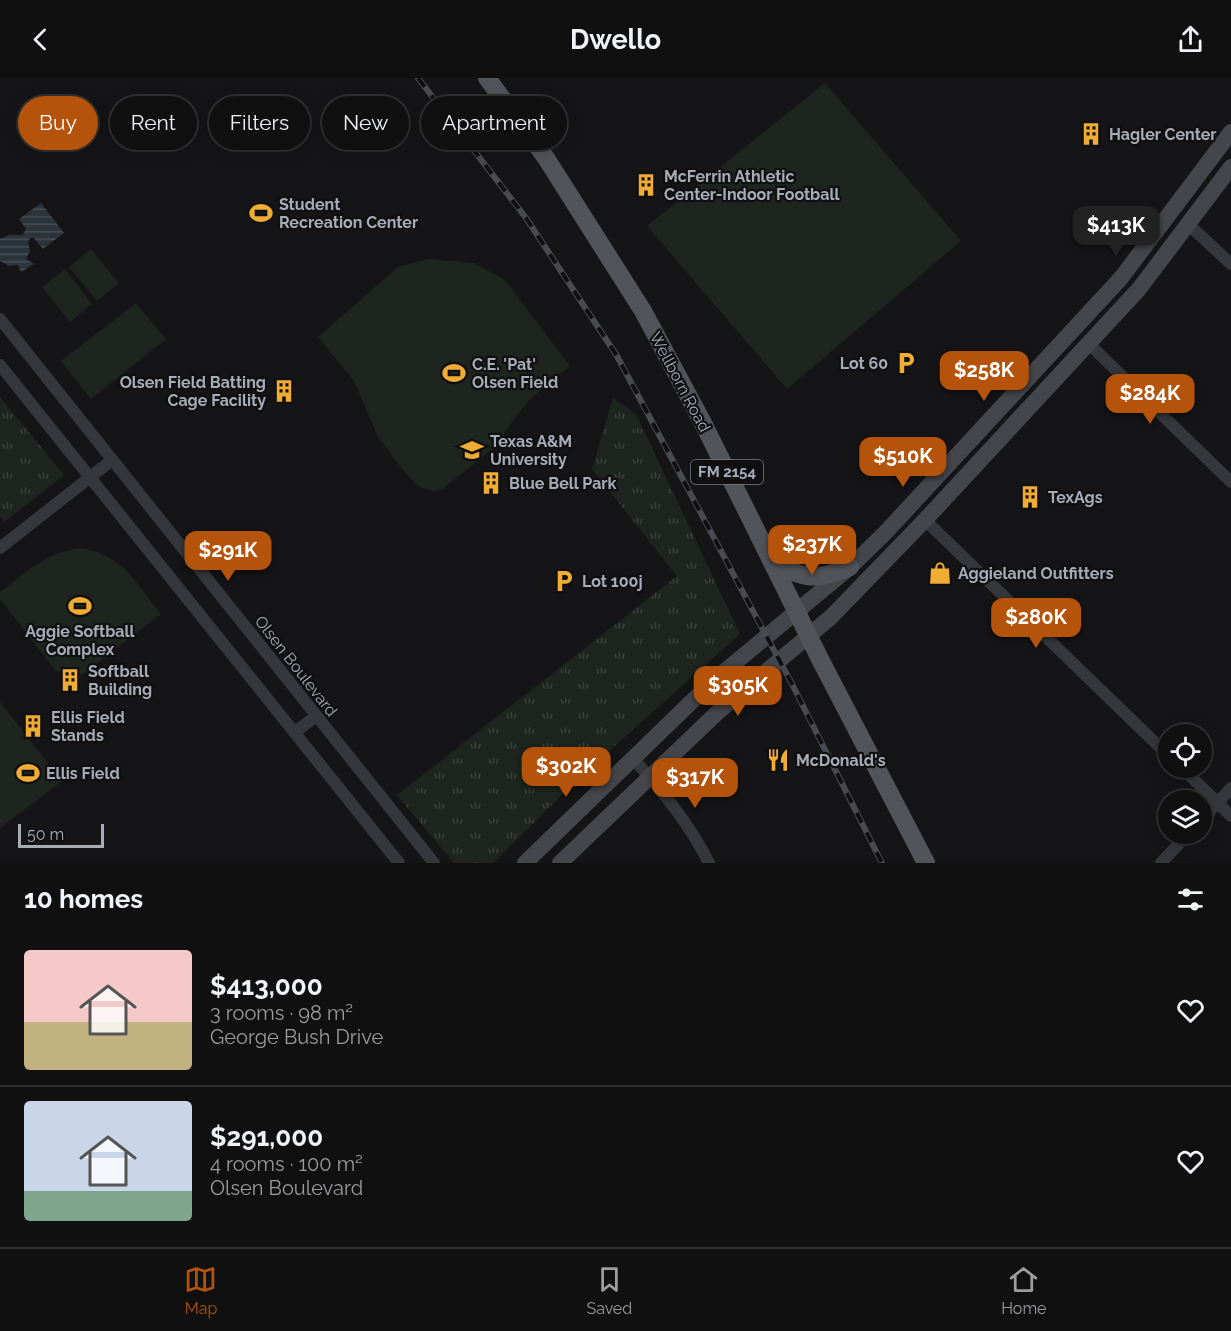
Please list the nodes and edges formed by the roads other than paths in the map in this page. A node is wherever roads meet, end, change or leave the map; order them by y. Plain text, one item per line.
1 (487, 78) edge
2 (1231, 132) edge
3 (1231, 167) edge
4 (1189, 225) junction
5 (1147, 246) junction
6 (1231, 264) edge
7 (0, 319) edge
8 (1090, 345) junction
9 (0, 364) edge
10 (112, 460) junction
11 (89, 477) junction
12 (1231, 482) edge
13 (925, 520) junction
14 (0, 548) edge
15 (773, 562) junction
16 (850, 567) junction
17 (796, 611) junction
18 (808, 636) junction
19 (315, 717) junction
20 (295, 732) junction
21 (1158, 745) edge
22 (632, 758) junction
23 (649, 777) junction
24 (1192, 778) edge
25 (1231, 788) edge
26 (1218, 803) junction
27 (1212, 809) edge
28 (1231, 816) edge
29 (1179, 844) edge
30 (399, 863) edge
31 (434, 863) edge
32 (525, 863) edge
33 (560, 863) edge
34 (709, 863) edge
35 (926, 863) edge
36 (1161, 863) edge

1 - 15 main road, Wellborn Road / FM 2154
2 - 5 main road
3 - 4 main road
4 - 6 street
4 - 8 main road
5 - 8 main road
5 - 16 main road
7 - 10 street, Olsen Boulevard
8 - 12 street
8 - 13 main road
9 - 11 street
10 - 11 street
10 - 19 street, Olsen Boulevard
11 - 14 street
11 - 20 street
13 - 18 main road
13 - 21 street
15 - 16 main road
15 - 17 main road, Wellborn Road / FM 2154
16 - 17 main road
17 - 18 main road, Wellborn Road / FM 2154
17 - 22 main road
18 - 23 main road
18 - 35 main road, Wellborn Road / FM 2154
19 - 20 street
19 - 31 street, Olsen Boulevard
20 - 30 street
22 - 23 street
22 - 32 main road
23 - 33 main road
23 - 34 street
24 - 26 street
25 - 26 street
26 - 27 street
26 - 28 street
29 - 36 street

